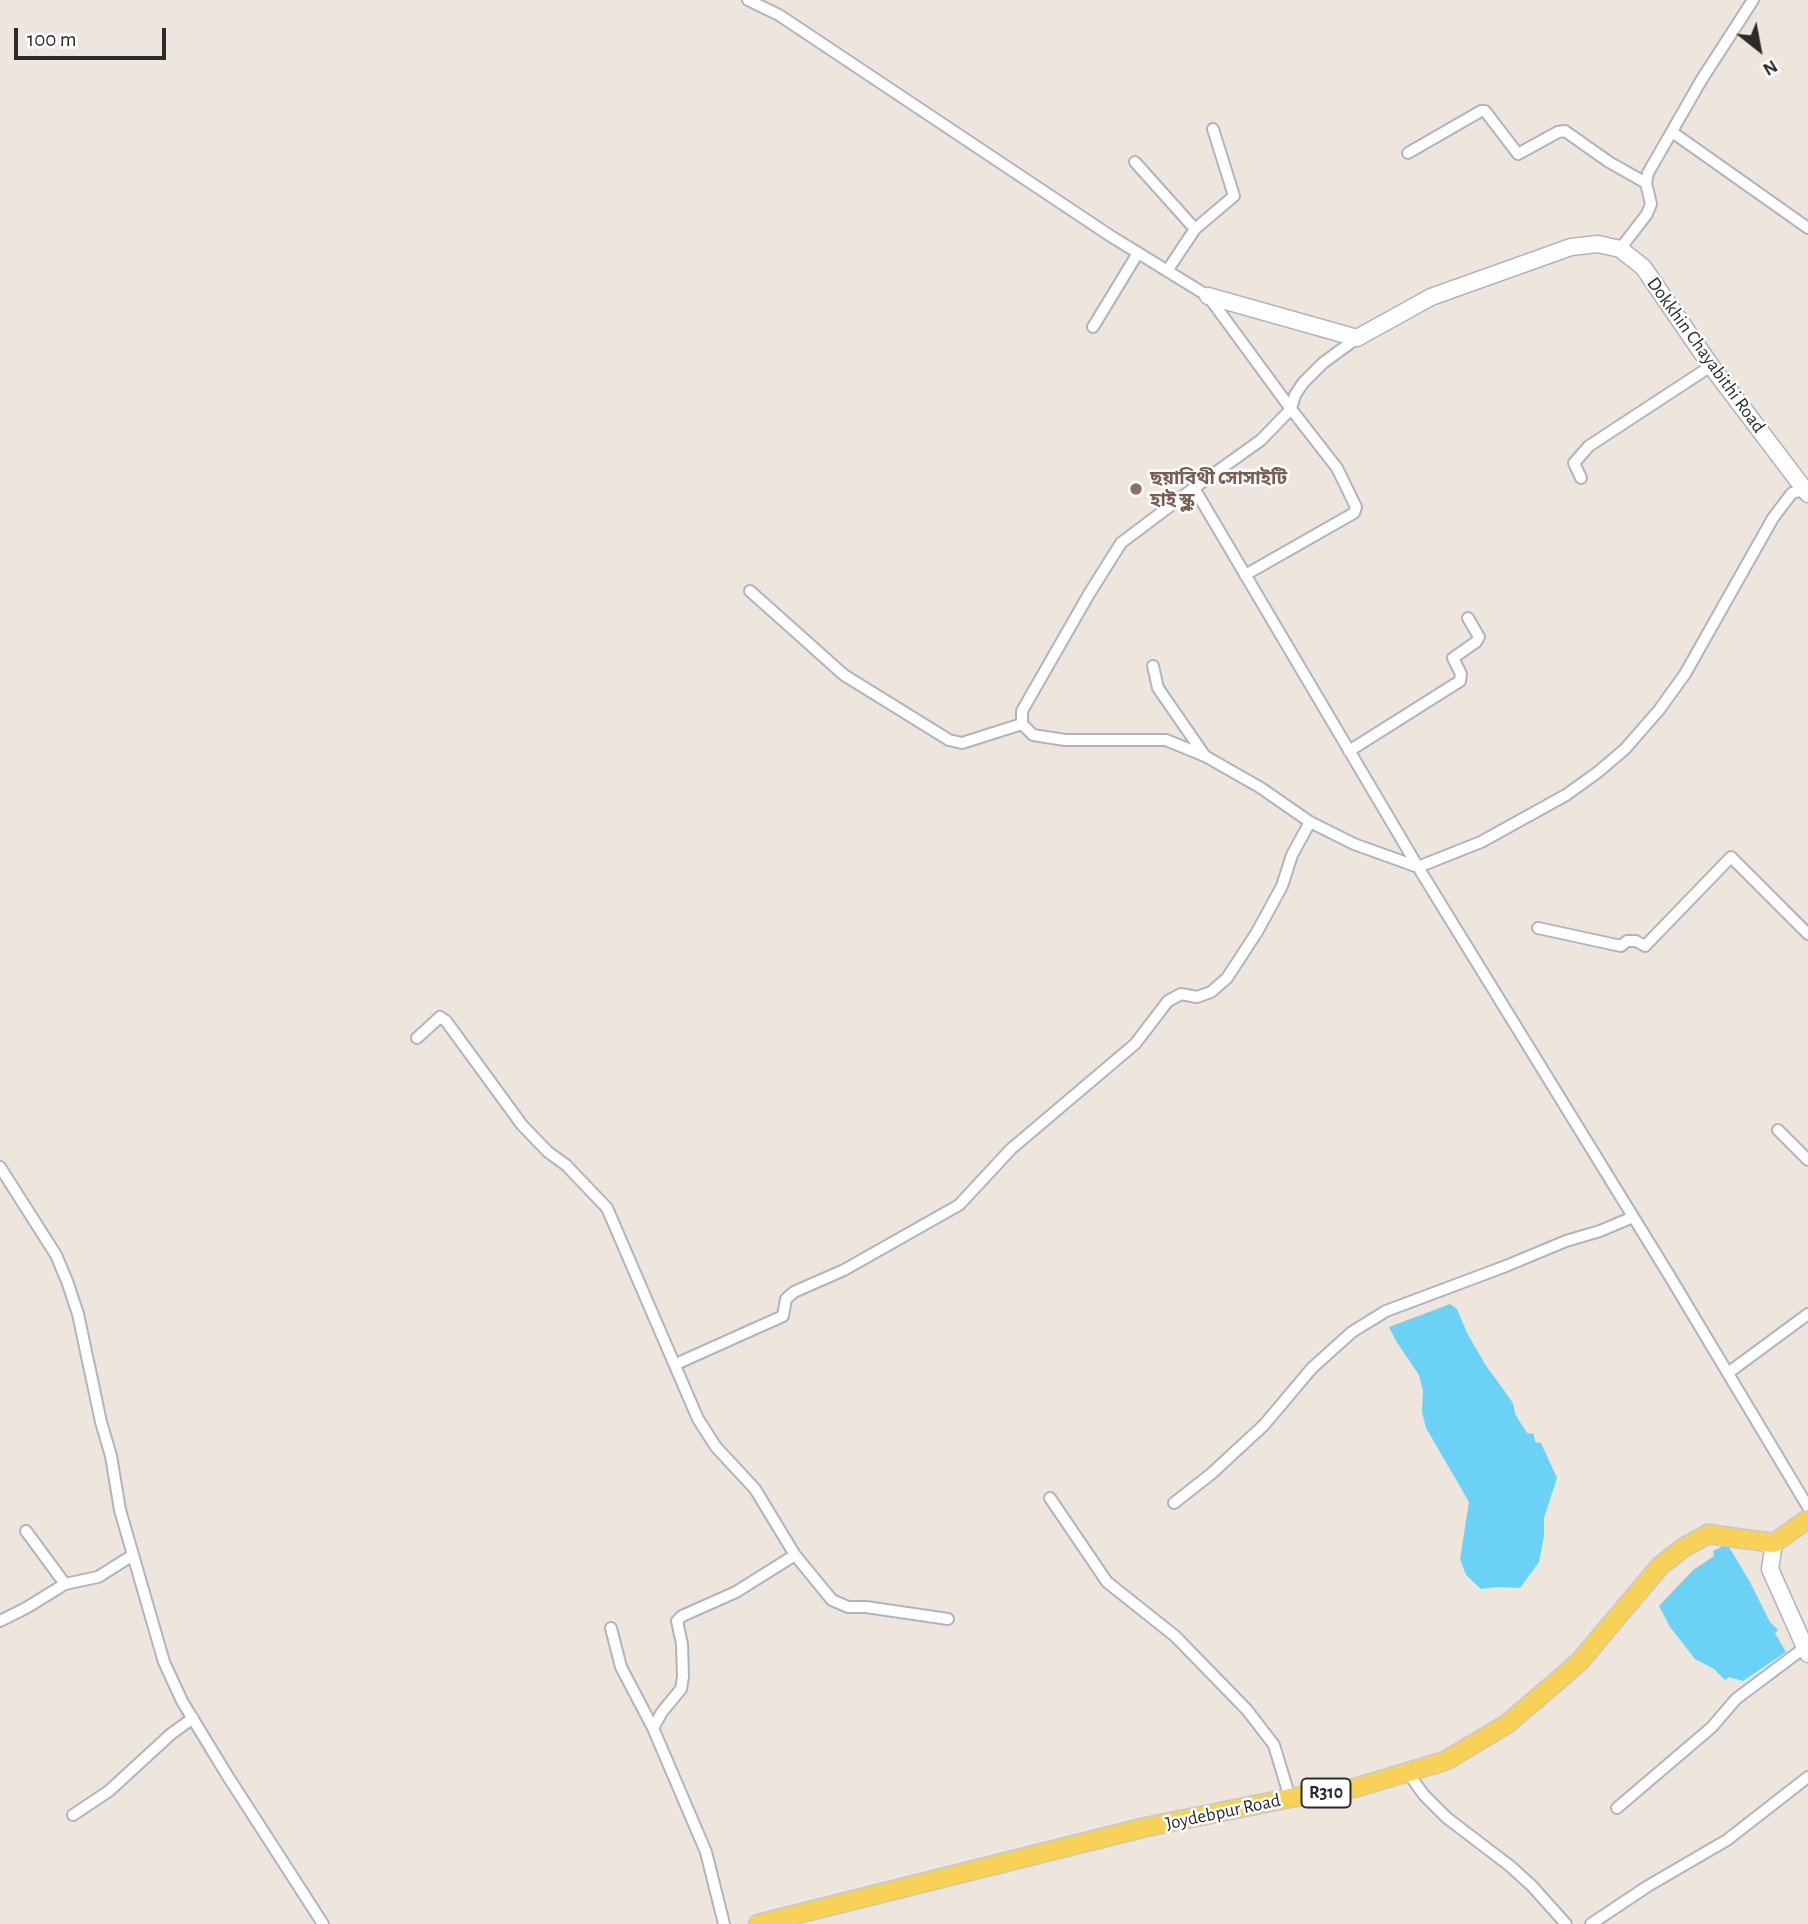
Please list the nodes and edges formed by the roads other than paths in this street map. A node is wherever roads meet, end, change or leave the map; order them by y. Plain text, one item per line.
1 (748, 0) edge
2 (1752, 0) edge
3 (1213, 129) dead end
4 (1672, 132) junction
5 (1408, 153) dead end
6 (1135, 162) dead end
7 (1646, 183) junction
8 (1808, 228) edge
9 (1195, 229) junction
10 (1620, 249) junction
11 (1138, 253) junction
12 (1167, 271) junction
13 (1208, 296) junction
14 (1093, 327) dead end
15 (1357, 338) junction
16 (1711, 366) junction
17 (1292, 410) junction
18 (1581, 478) dead end
19 (1194, 488) junction
20 (1806, 492) edge
21 (1245, 575) junction
22 (750, 591) dead end
23 (1468, 618) dead end
24 (1153, 666) dead end
25 (1022, 724) junction
26 (1349, 751) junction
27 (1205, 756) junction
28 (1310, 822) junction
29 (1418, 867) junction
30 (1538, 929) dead end
31 (1808, 934) edge
32 (417, 1038) dead end
33 (1778, 1130) dead end
34 (1808, 1160) edge
35 (0, 1167) edge
36 (1633, 1217) junction
37 (1808, 1314) edge
38 (676, 1364) junction
39 (1728, 1373) junction
40 (1050, 1497) dead end
41 (1174, 1503) dead end
42 (1808, 1507) edge
43 (1808, 1519) edge
44 (26, 1531) dead end
45 (1774, 1543) junction
46 (133, 1555) junction
47 (795, 1555) junction
48 (65, 1584) junction
49 (948, 1619) dead end
50 (0, 1620) edge
51 (611, 1628) dead end
52 (1806, 1651) edge
53 (193, 1718) junction
54 (653, 1728) junction
55 (1408, 1773) junction
56 (1808, 1777) edge
57 (1290, 1798) junction
58 (1617, 1808) dead end
59 (73, 1815) dead end
60 (323, 1924) edge
61 (724, 1924) edge
62 (758, 1924) edge
63 (1566, 1924) edge
64 (1591, 1924) edge

1 - 11 street
2 - 4 street
3 - 9 street
4 - 7 street
4 - 8 street
5 - 7 street
6 - 9 street
7 - 10 street
9 - 12 street
10 - 15 main road
10 - 16 main road, Dokkhin Chayabithi Road
11 - 12 street
11 - 14 street
12 - 13 street
13 - 15 main road
13 - 17 street
15 - 17 street
16 - 18 street
16 - 20 main road, Dokkhin Chayabithi Road
17 - 19 street
17 - 21 street
19 - 21 street
19 - 25 street
20 - 29 street
21 - 26 street
22 - 25 street
23 - 26 street
24 - 27 street
25 - 27 street
26 - 29 street
27 - 28 street
28 - 29 street
28 - 38 street
29 - 36 street
30 - 31 street
32 - 38 street
33 - 34 street
35 - 46 street
36 - 39 street
36 - 41 street
37 - 39 street
38 - 47 street
39 - 42 street
40 - 57 street
43 - 45 main road
44 - 48 street
45 - 52 main road
45 - 55 main road, Joydebpur Road / R310
46 - 48 street
46 - 53 street
47 - 49 street
47 - 54 street
48 - 50 street
51 - 54 street
52 - 58 street
53 - 59 street
53 - 60 street
54 - 61 street
55 - 57 main road, Joydebpur Road / R310
55 - 63 street
56 - 64 street
57 - 62 main road, Joydebpur Road / R310

